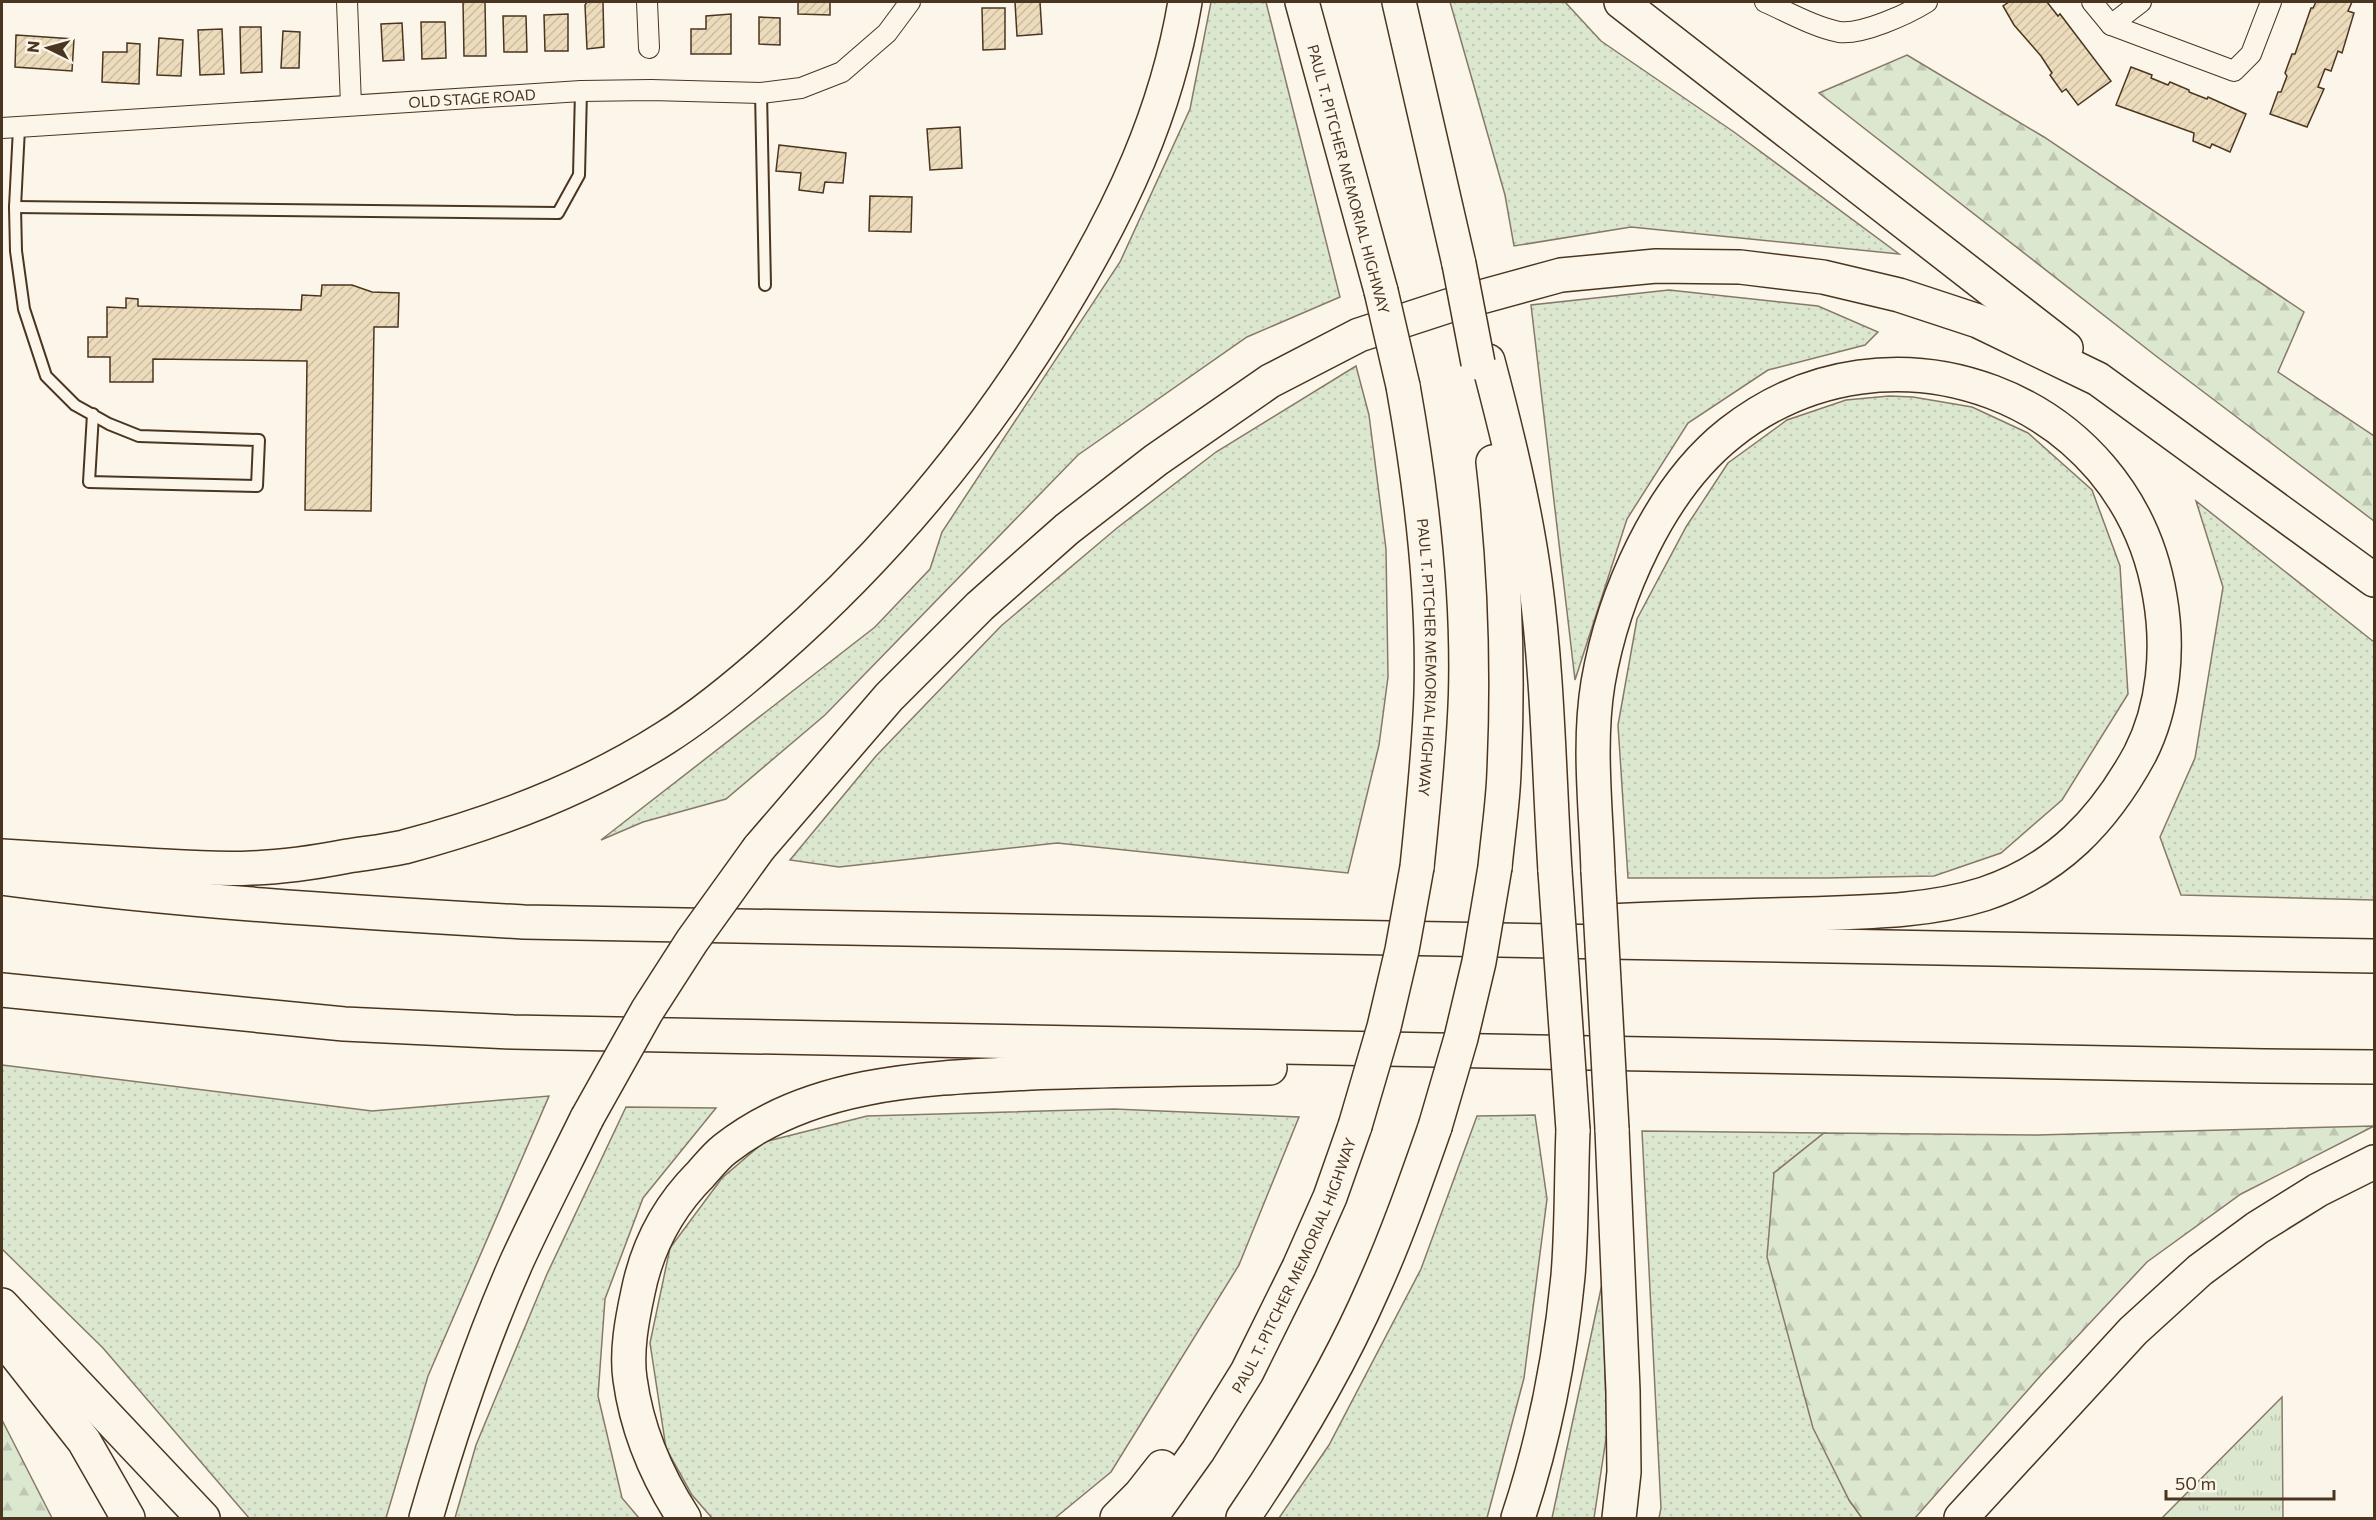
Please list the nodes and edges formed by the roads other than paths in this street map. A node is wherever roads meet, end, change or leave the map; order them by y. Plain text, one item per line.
1 (347, 2) edge
2 (647, 2) edge
3 (910, 2) edge
4 (1185, 2) edge
5 (1302, 2) edge
6 (1399, 2) edge
7 (1621, 2) edge
8 (1928, 2) edge
9 (2092, 2) edge
10 (2141, 2) edge
11 (2271, 2) edge
12 (1780, 4) edge
13 (2111, 25) junction
14 (649, 48) dead end
15 (581, 91) junction
16 (761, 93) junction
17 (351, 105) junction
18 (10, 128) edge
19 (15, 207) junction
20 (765, 285) dead end
21 (1483, 362) junction
22 (93, 414) junction
23 (2200, 452) junction
24 (2374, 580) edge
25 (2, 856) edge
26 (2, 878) edge
27 (1182, 934) junction
28 (2374, 956) edge
29 (2, 990) edge
30 (1821, 1057) junction
31 (2374, 1066) edge
32 (2374, 1162) edge
33 (1299, 1267) junction
34 (2, 1305) edge
35 (2, 1337) edge
36 (128, 1518) edge
37 (203, 1518) edge
38 (426, 1518) edge
39 (684, 1518) edge
40 (1116, 1518) edge
41 (1150, 1518) edge
42 (1242, 1518) edge
43 (1518, 1518) edge
44 (1619, 1518) edge
45 (1961, 1518) edge

1 - 17 street
2 - 14 street
3 - 16 street, OLD STAGE ROAD
4 - 25 highway
5 - 33 highway, PAUL T. PITCHER MEMORIAL HIGHWAY, bridge
6 - 21 highway, bridge
7 - 23 highway
8 - 12 street
9 - 13 street
10 - 13 street
11 - 13 street
15 - 16 street, OLD STAGE ROAD
15 - 17 street, OLD STAGE ROAD
15 - 19 lane
16 - 20 lane
17 - 18 street, OLD STAGE ROAD
18 - 19 lane
19 - 22 lane
21 - 42 highway, bridge
21 - 43 highway, bridge
22 - 22 lane
23 - 24 highway
23 - 38 highway, bridge
26 - 27 highway
27 - 28 highway
27 - 44 highway, bridge
29 - 30 highway
30 - 31 highway
30 - 39 highway
32 - 45 highway
33 - 40 highway
33 - 41 highway, PAUL T. PITCHER MEMORIAL HIGHWAY
34 - 37 highway
35 - 36 highway

